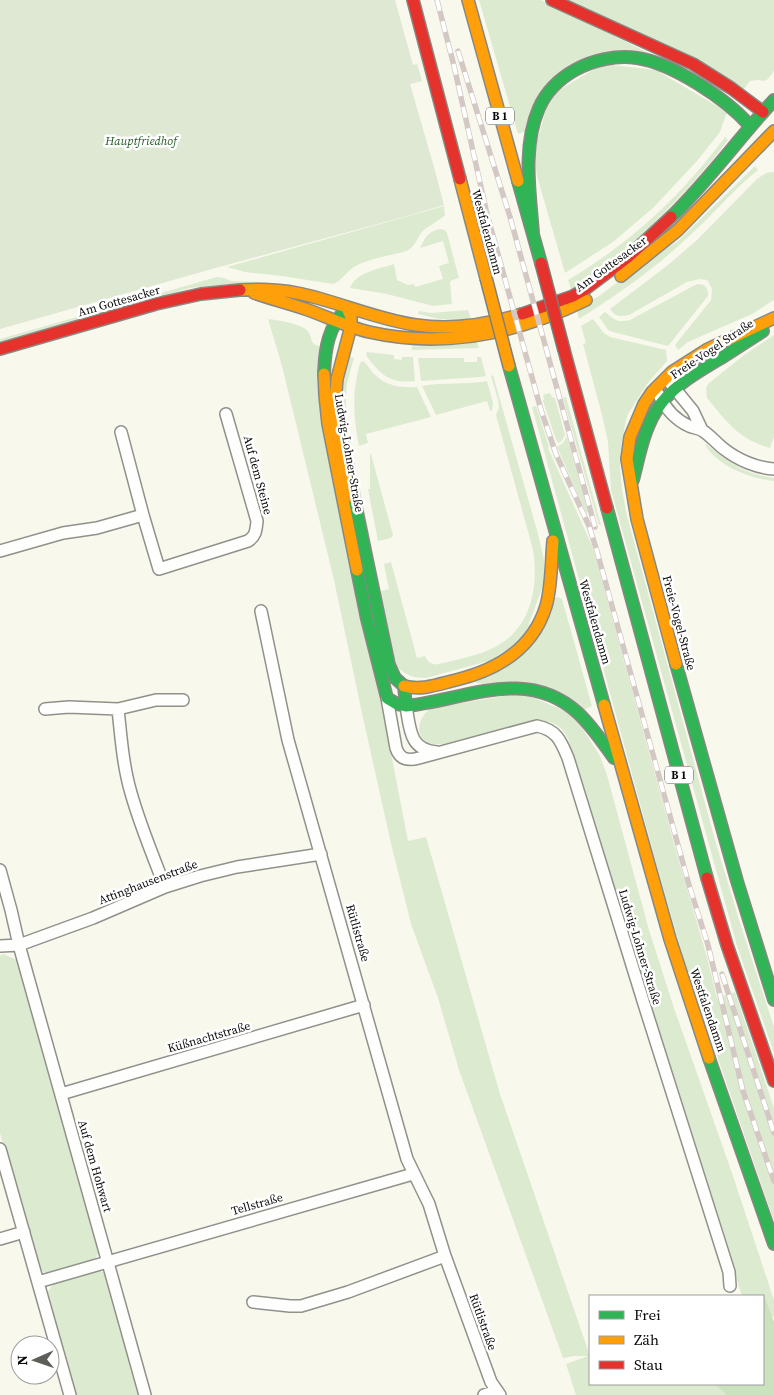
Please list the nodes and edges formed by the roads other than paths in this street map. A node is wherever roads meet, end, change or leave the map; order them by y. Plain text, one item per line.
1 (413, 0) edge
2 (468, 0) edge
3 (552, 0) edge
4 (774, 100) edge
5 (763, 112) junction
6 (774, 122) edge
7 (750, 126) junction
8 (774, 131) edge
9 (770, 144) edge
10 (533, 233) junction
11 (248, 291) junction
12 (347, 308) junction
13 (774, 318) edge
14 (335, 320) junction
15 (351, 326) junction
16 (0, 349) edge
17 (665, 376) junction
18 (655, 387) junction
19 (676, 389) junction
20 (662, 402) junction
21 (226, 414) dead end
22 (702, 430) junction
23 (121, 432) dead end
24 (774, 469) edge
25 (632, 484) junction
26 (143, 515) junction
27 (555, 529) junction
28 (0, 551) edge
29 (261, 611) dead end
30 (404, 686) junction
31 (387, 698) junction
32 (183, 700) dead end
33 (406, 706) junction
34 (45, 709) dead end
35 (118, 709) junction
36 (438, 752) junction
37 (622, 767) junction
38 (321, 854) junction
39 (0, 870) edge
40 (165, 887) junction
41 (19, 945) junction
42 (0, 946) edge
43 (774, 1000) edge
44 (364, 1005) junction
45 (774, 1081) edge
46 (61, 1094) junction
47 (0, 1149) edge
48 (414, 1174) junction
49 (24, 1232) junction
50 (0, 1239) edge
51 (774, 1244) edge
52 (445, 1256) junction
53 (108, 1261) junction
54 (38, 1282) junction
55 (730, 1286) dead end
56 (253, 1302) dead end
57 (498, 1393) edge
58 (70, 1395) edge
59 (145, 1395) edge
60 (484, 1395) edge

1 - 27 main road, Westfalendamm, bridge
2 - 10 main road, B 1
3 - 5 main road
4 - 5 main road, Am Gottesacker
5 - 6 main road
5 - 7 main road, Am Gottesacker
7 - 9 main road
7 - 10 main road
7 - 12 main road, Am Gottesacker
8 - 9 main road, Am Gottesacker
9 - 15 main road, Am Gottesacker
10 - 45 main road, B 1, bridge
11 - 12 main road, Am Gottesacker
11 - 14 main road, Am Gottesacker
11 - 16 main road, Am Gottesacker
12 - 14 main road, Ludwig-Lohner-Straße
12 - 15 main road, Ludwig-Lohner-Straße
13 - 17 main road, Freie-Vogel-Straße
13 - 19 main road, Freie-Vogel Straße
14 - 15 main road, Am Gottesacker
14 - 31 main road, Ludwig-Lohner-Straße
15 - 30 main road, Ludwig-Lohner-Straße
17 - 18 main road, Freie-Vogel-Straße
17 - 19 street
18 - 20 street
18 - 25 main road, Freie-Vogel-Straße
19 - 20 main road, Freie-Vogel Straße
19 - 22 street
20 - 22 street
20 - 25 main road, Freie-Vogel Straße
21 - 26 street, Auf dem Steine
22 - 24 street
23 - 26 street, Auf dem Steine
25 - 43 main road, Freie-Vogel-Straße
26 - 28 street
27 - 30 main road
27 - 37 main road, Westfalendamm
29 - 38 street, Rütlistraße
30 - 31 main road
30 - 33 main road
31 - 33 main road
31 - 36 street, Ludwig-Lohner-Straße
32 - 35 street
33 - 36 street
33 - 37 main road
34 - 35 street
35 - 40 street
36 - 55 street, Ludwig-Lohner-Straße
37 - 51 main road, Westfalendamm
38 - 40 street, Attinghausenstraße
38 - 44 street, Rütlistraße
39 - 41 street, Auf dem Hohwart
40 - 41 street, Attinghausenstraße
41 - 42 street
41 - 46 street, Auf dem Hohwart
44 - 46 street, Küßnachtstraße
44 - 48 street, Rütlistraße
46 - 53 street, Auf dem Hohwart
47 - 49 street
48 - 52 street, Rütlistraße
48 - 53 street, Tellstraße
49 - 50 street
49 - 54 street
52 - 56 street
52 - 57 street, Rütlistraße
53 - 54 street, Tellstraße
53 - 59 street, Auf dem Hohwart
54 - 58 street
57 - 60 street

